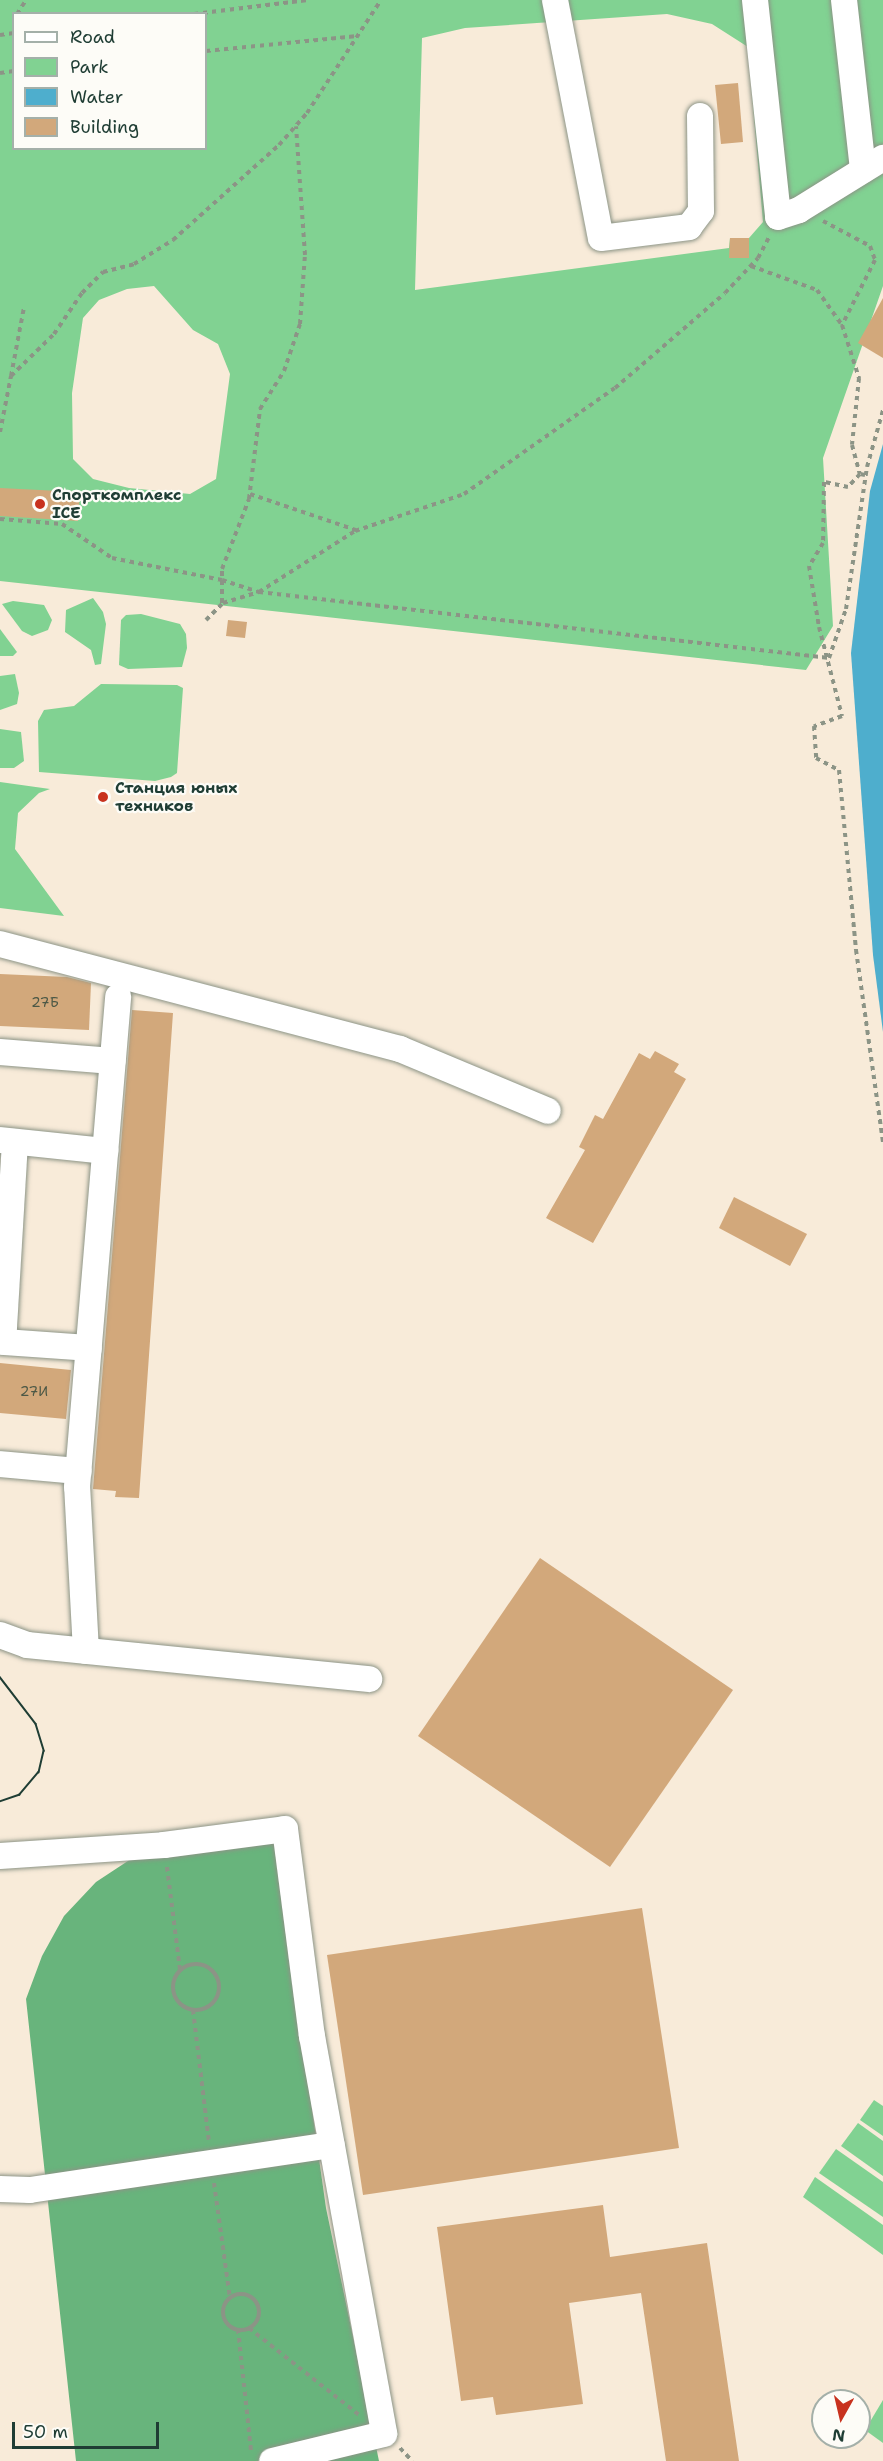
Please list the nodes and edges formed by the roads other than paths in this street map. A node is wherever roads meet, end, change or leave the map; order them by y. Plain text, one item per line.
1 (555, 0) edge
2 (754, 0) edge
3 (844, 0) edge
4 (700, 116) dead end
5 (873, 164) edge
6 (0, 944) edge
7 (118, 997) dead end
8 (0, 1052) edge
9 (113, 1061) junction
10 (549, 1111) dead end
11 (7, 1141) edge
12 (105, 1151) junction
13 (2, 1342) edge
14 (89, 1348) junction
15 (0, 1464) edge
16 (79, 1471) junction
17 (0, 1635) edge
18 (86, 1651) junction
19 (369, 1679) dead end
20 (0, 1856) edge
21 (332, 2145) junction
22 (0, 2189) edge
23 (272, 2461) edge

1 - 4 street
2 - 5 street
3 - 5 street
6 - 10 street
7 - 9 street
8 - 9 street
9 - 12 street
11 - 12 street
11 - 13 street
12 - 14 street
13 - 14 street
14 - 16 street
15 - 16 street
16 - 18 street
17 - 18 street
18 - 19 street
20 - 21 street
21 - 22 street
21 - 23 street

